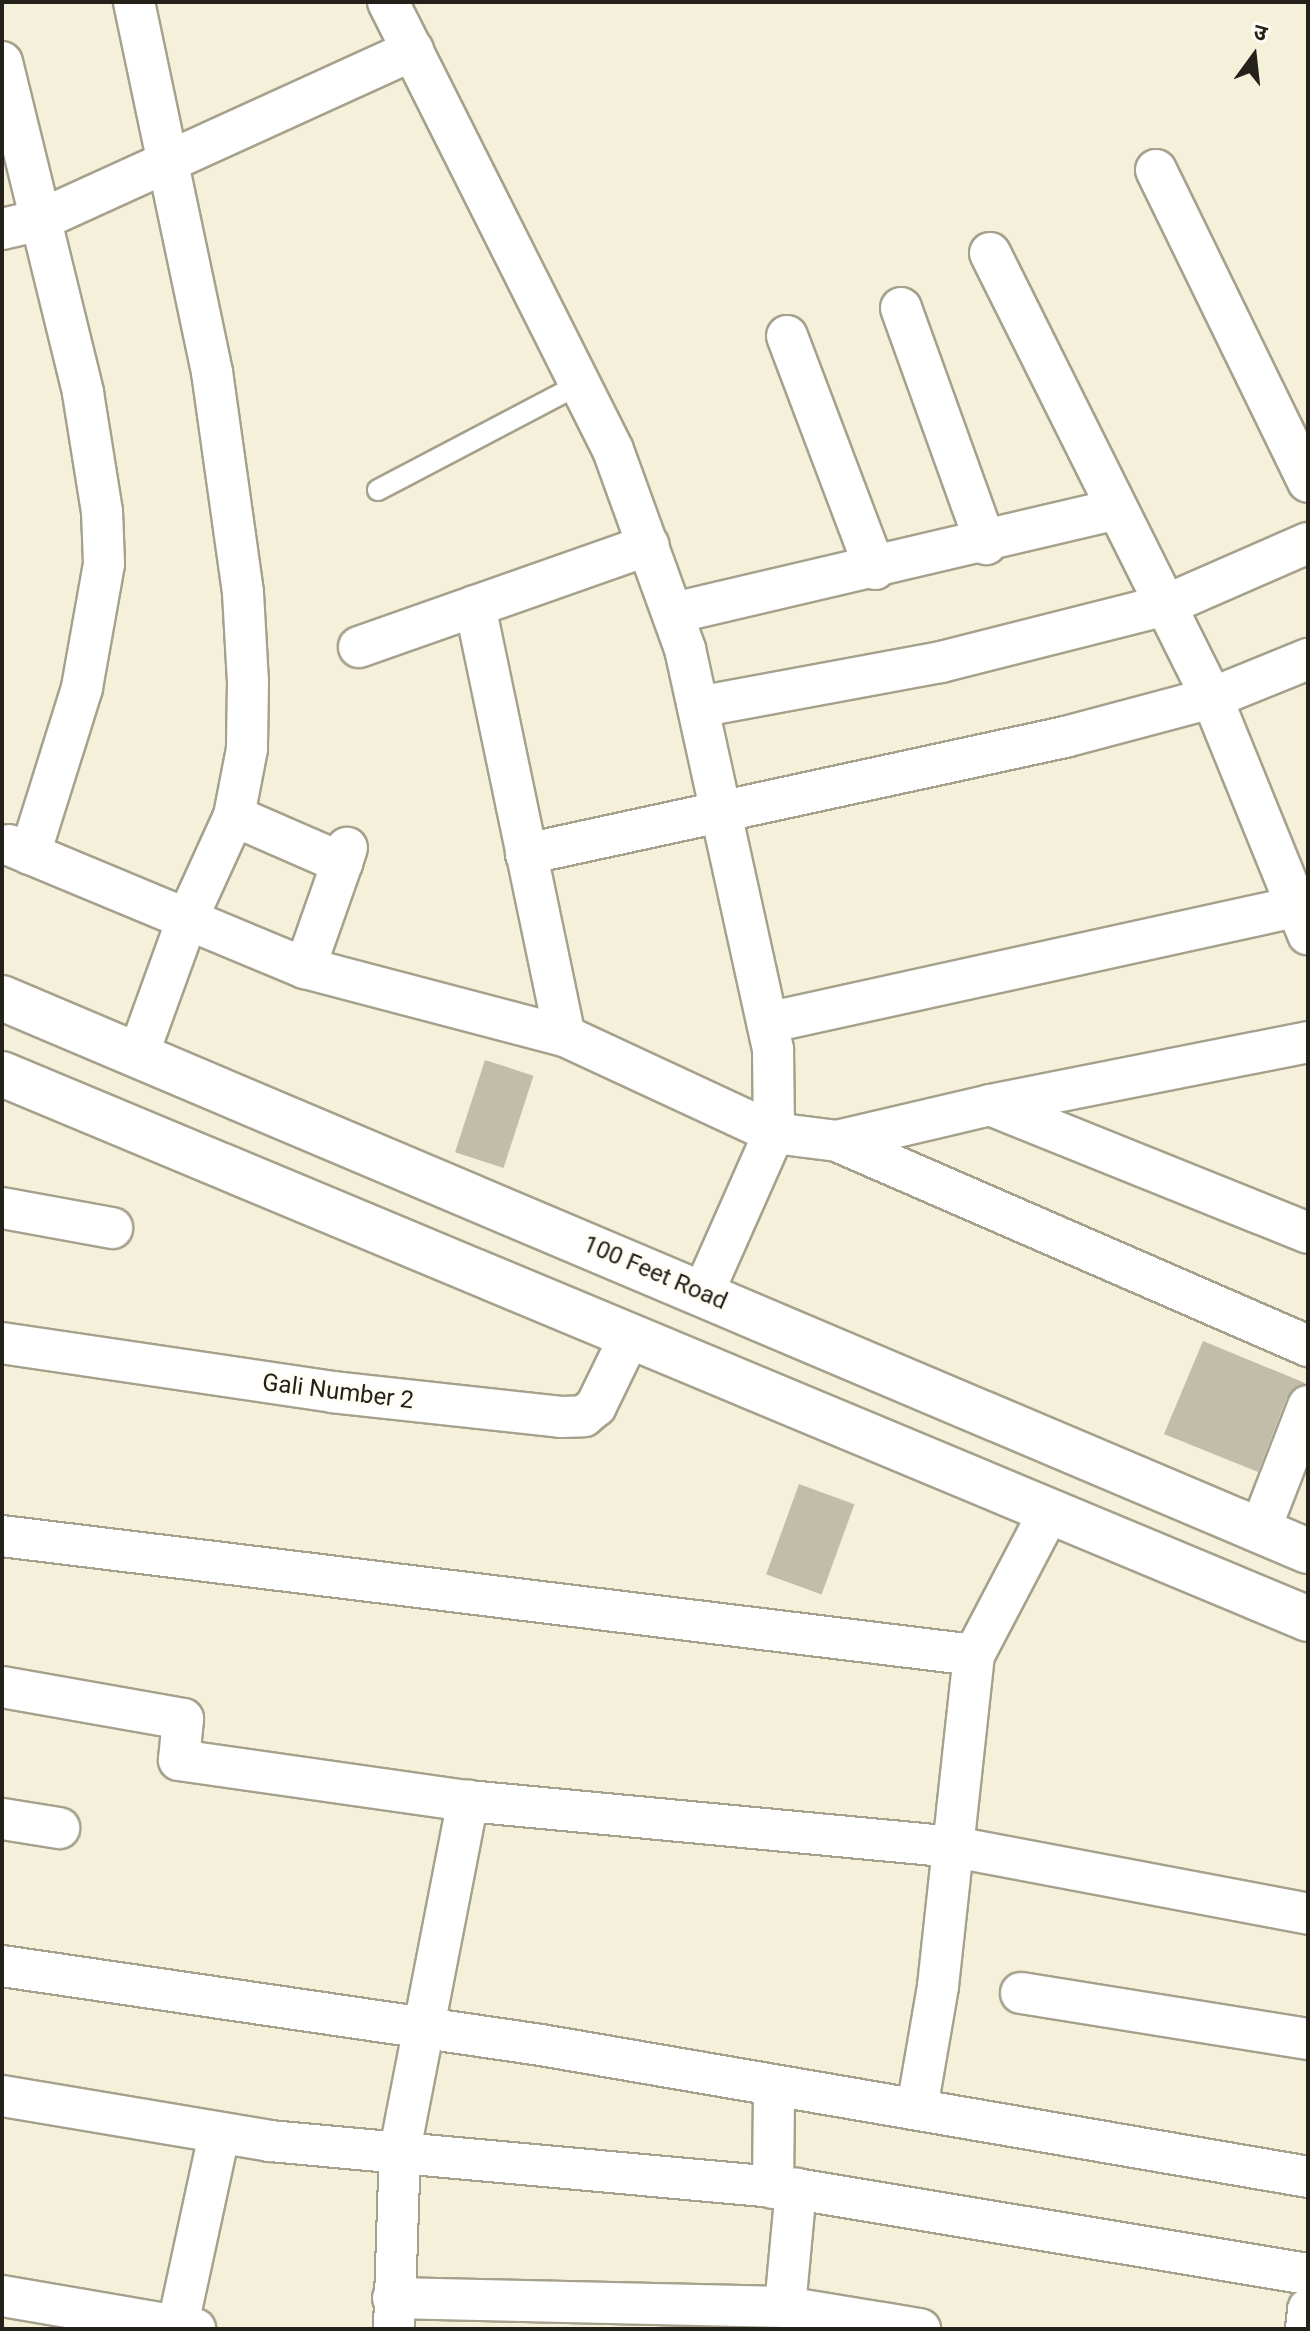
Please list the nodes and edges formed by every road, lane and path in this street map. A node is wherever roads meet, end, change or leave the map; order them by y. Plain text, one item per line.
1 (134, 2) edge
2 (388, 2) edge
3 (413, 50) junction
4 (2, 62) edge
5 (165, 166) junction
6 (1156, 170) dead end
7 (21, 225) edge
8 (990, 253) dead end
9 (901, 308) dead end
10 (787, 336) dead end
11 (580, 384) junction
12 (1308, 482) edge
13 (378, 490) dead end
14 (1117, 509) junction
15 (1308, 543) edge
16 (986, 544) junction
17 (649, 545) junction
18 (875, 569) junction
19 (1166, 605) junction
20 (475, 606) junction
21 (674, 613) junction
22 (359, 647) dead end
23 (1308, 659) edge
24 (1212, 698) junction
25 (698, 707) junction
26 (722, 813) junction
27 (234, 816) junction
28 (11, 847) edge
29 (526, 854) junction
30 (1306, 915) edge
31 (188, 917) junction
32 (305, 968) junction
33 (2, 998) edge
34 (771, 1022) junction
35 (565, 1036) junction
36 (1308, 1042) edge
37 (138, 1055) junction
38 (2, 1074) edge
39 (990, 1105) junction
40 (774, 1133) junction
41 (837, 1141) junction
42 (2, 1208) edge
43 (112, 1228) dead end
44 (1308, 1233) edge
45 (703, 1293) junction
46 (630, 1336) junction
47 (2, 1343) edge
48 (1308, 1346) edge
49 (675, 1356) junction
50 (1308, 1406) edge
51 (1049, 1512) junction
52 (1260, 1530) junction
53 (2, 1536) edge
54 (1308, 1551) edge
55 (1308, 1619) edge
56 (974, 1655) junction
57 (2, 1687) edge
58 (468, 1801) junction
59 (2, 1819) edge
60 (59, 1828) dead end
61 (955, 1847) junction
62 (1308, 1914) edge
63 (2, 1966) edge
64 (1021, 1993) dead end
65 (426, 2029) junction
66 (1308, 2039) edge
67 (774, 2087) junction
68 (2, 2096) edge
69 (917, 2108) junction
70 (219, 2135) junction
71 (400, 2150) junction
72 (1308, 2177) edge
73 (784, 2189) junction
74 (1308, 2274) edge
75 (2, 2296) edge
76 (2, 2305) edge
77 (785, 2307) junction
78 (1308, 2309) edge
79 (394, 2313) edge
80 (183, 2328) edge
81 (920, 2329) edge
82 (1306, 2329) edge

1 - 5 street
2 - 3 street
3 - 5 street
3 - 11 street
4 - 7 street
5 - 7 street
5 - 27 street
6 - 12 street
7 - 28 street
8 - 14 street
9 - 16 street
10 - 18 street
11 - 13 lane
11 - 17 street
14 - 16 street
14 - 19 street
15 - 19 street
16 - 18 street
17 - 20 street
17 - 21 street
18 - 21 street
19 - 24 street
19 - 25 street
20 - 22 street
20 - 29 street
21 - 25 street
23 - 24 street
24 - 26 street
24 - 30 street
25 - 26 street
26 - 29 street
26 - 34 street
27 - 31 street
27 - 32 street
28 - 31 street
29 - 35 street
30 - 34 street
31 - 32 street
31 - 37 street
32 - 35 street
33 - 37 main road, 100 Feet Road
34 - 40 street
35 - 40 street
36 - 39 street
37 - 45 main road, 100 Feet Road
38 - 46 main road
39 - 41 street
39 - 44 street
40 - 41 street
40 - 45 street
41 - 48 street
42 - 43 street
45 - 49 main road
45 - 52 main road, 100 Feet Road
46 - 47 street, Gali Number 2
46 - 49 main road
49 - 51 main road
50 - 52 street
51 - 55 main road
51 - 56 street
52 - 54 main road, 100 Feet Road
53 - 56 street
56 - 61 street
57 - 58 street
58 - 61 street
58 - 65 street
59 - 60 street
61 - 62 street
61 - 69 street
63 - 65 street
64 - 66 street
65 - 67 street
65 - 71 street
67 - 69 street
67 - 73 street
68 - 70 street
69 - 72 street
70 - 71 street
70 - 80 street
71 - 73 street
71 - 79 street
73 - 74 street
73 - 77 street
75 - 76 street
75 - 80 street
77 - 79 street
77 - 81 street
78 - 82 street

